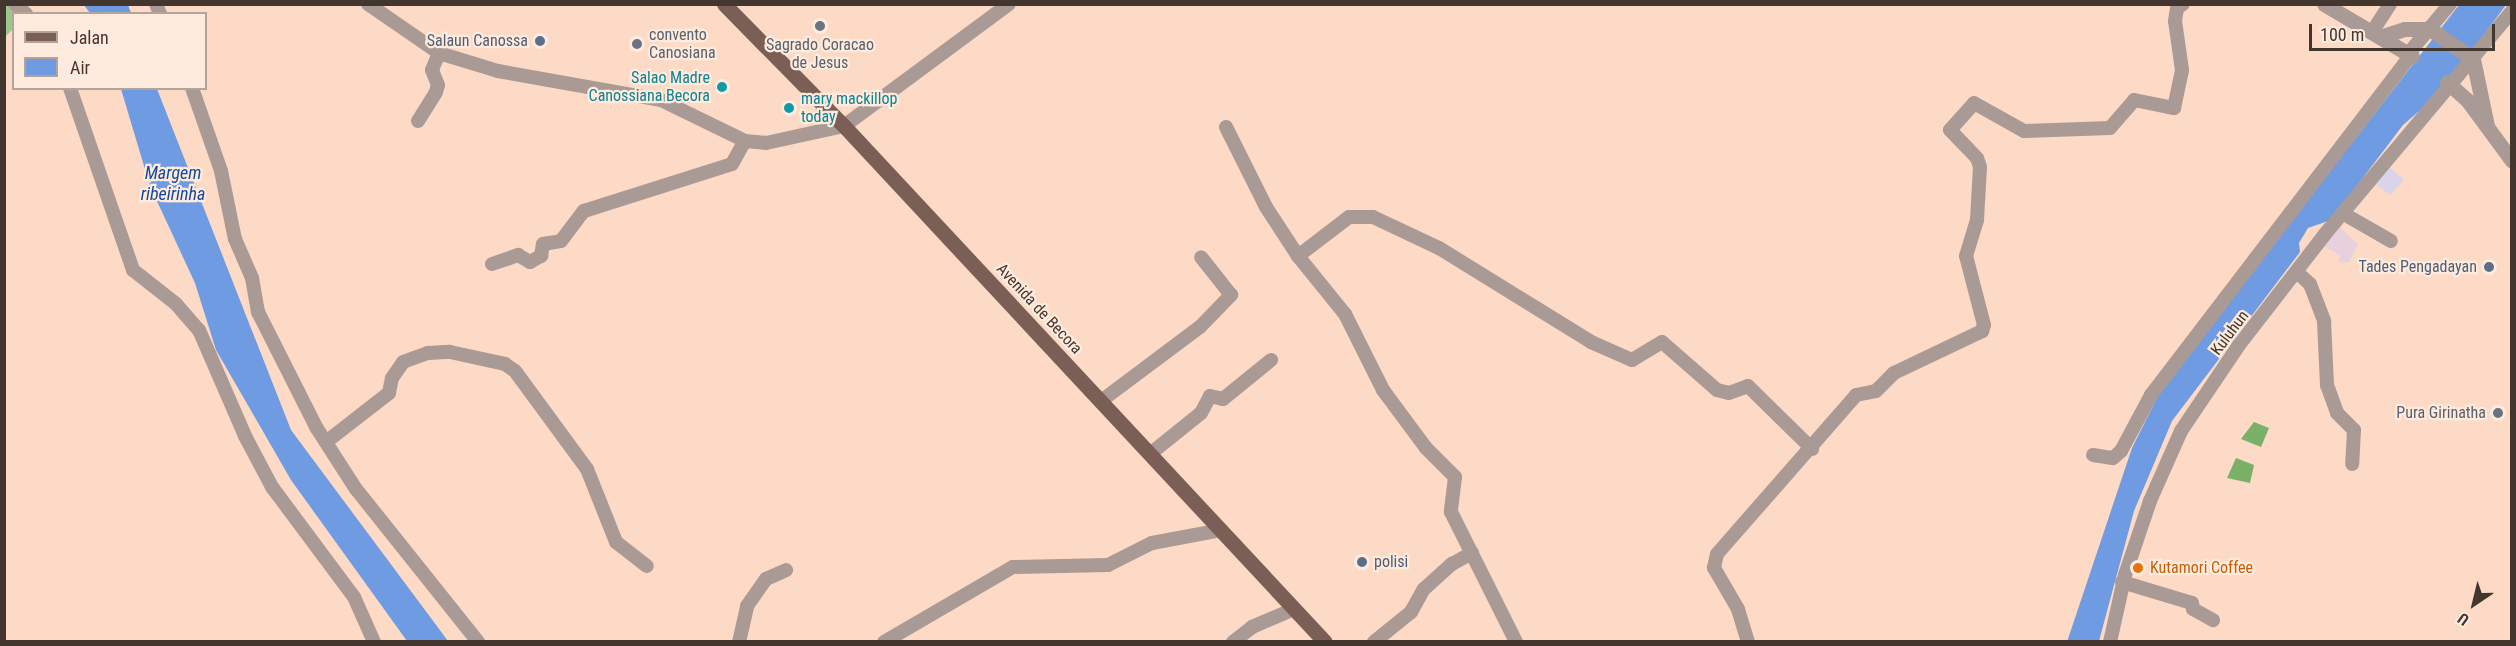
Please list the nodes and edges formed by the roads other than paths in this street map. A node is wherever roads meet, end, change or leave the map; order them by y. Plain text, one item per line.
1 (368, 4) edge
2 (724, 4) edge
3 (1009, 4) edge
4 (2183, 4) edge
5 (2324, 4) edge
6 (2390, 4) edge
7 (2450, 4) edge
8 (2511, 11) edge
9 (2432, 30) junction
10 (2376, 35) junction
11 (439, 53) junction
12 (2410, 55) junction
13 (2472, 58) junction
14 (2449, 84) junction
15 (71, 90) edge
16 (193, 90) edge
17 (418, 121) dead end
18 (844, 126) junction
19 (1226, 126) dead end
20 (2487, 126) junction
21 (745, 141) junction
22 (2511, 158) edge
23 (2344, 214) junction
24 (2391, 241) dead end
25 (1298, 256) junction
26 (1201, 257) dead end
27 (492, 264) dead end
28 (2298, 273) junction
29 (1271, 360) dead end
30 (1101, 401) junction
31 (326, 442) junction
32 (1812, 449) junction
33 (1150, 454) junction
34 (2093, 455) dead end
35 (2352, 464) dead end
36 (1221, 530) junction
37 (1472, 553) junction
38 (647, 566) dead end
39 (786, 570) dead end
40 (2122, 582) junction
41 (1294, 609) junction
42 (2212, 620) dead end
43 (374, 642) edge
44 (478, 642) edge
45 (739, 642) edge
46 (884, 642) edge
47 (1233, 642) edge
48 (1325, 642) edge
49 (1374, 642) edge
50 (1516, 642) edge
51 (1748, 642) edge
52 (2109, 642) edge

1 - 11 street
2 - 18 main road, Avenida de Becora
3 - 18 street
4 - 32 street
5 - 10 street
6 - 10 street
7 - 9 street
8 - 13 street, Kuluhun
9 - 10 street
9 - 12 street
9 - 13 street
10 - 12 street
11 - 17 street
11 - 21 street
12 - 34 street
13 - 14 street, Kuluhun
13 - 20 street
14 - 20 street
14 - 23 street, Kuluhun
15 - 43 street
16 - 31 street
18 - 21 street
18 - 30 main road, Avenida de Becora
19 - 25 street
20 - 22 street
21 - 27 street
23 - 24 street
23 - 28 street, Kuluhun
25 - 32 street
25 - 37 street
26 - 30 street
28 - 35 street
28 - 40 street, Kuluhun
29 - 33 street
30 - 33 main road, Avenida de Becora
31 - 38 street
31 - 44 street
32 - 51 street
33 - 36 main road, Avenida de Becora
36 - 41 main road, Avenida de Becora
36 - 46 street
37 - 49 street
37 - 50 street
39 - 45 street
40 - 42 street
40 - 52 street, Kuluhun
41 - 47 street
41 - 48 main road, Avenida de Becora

